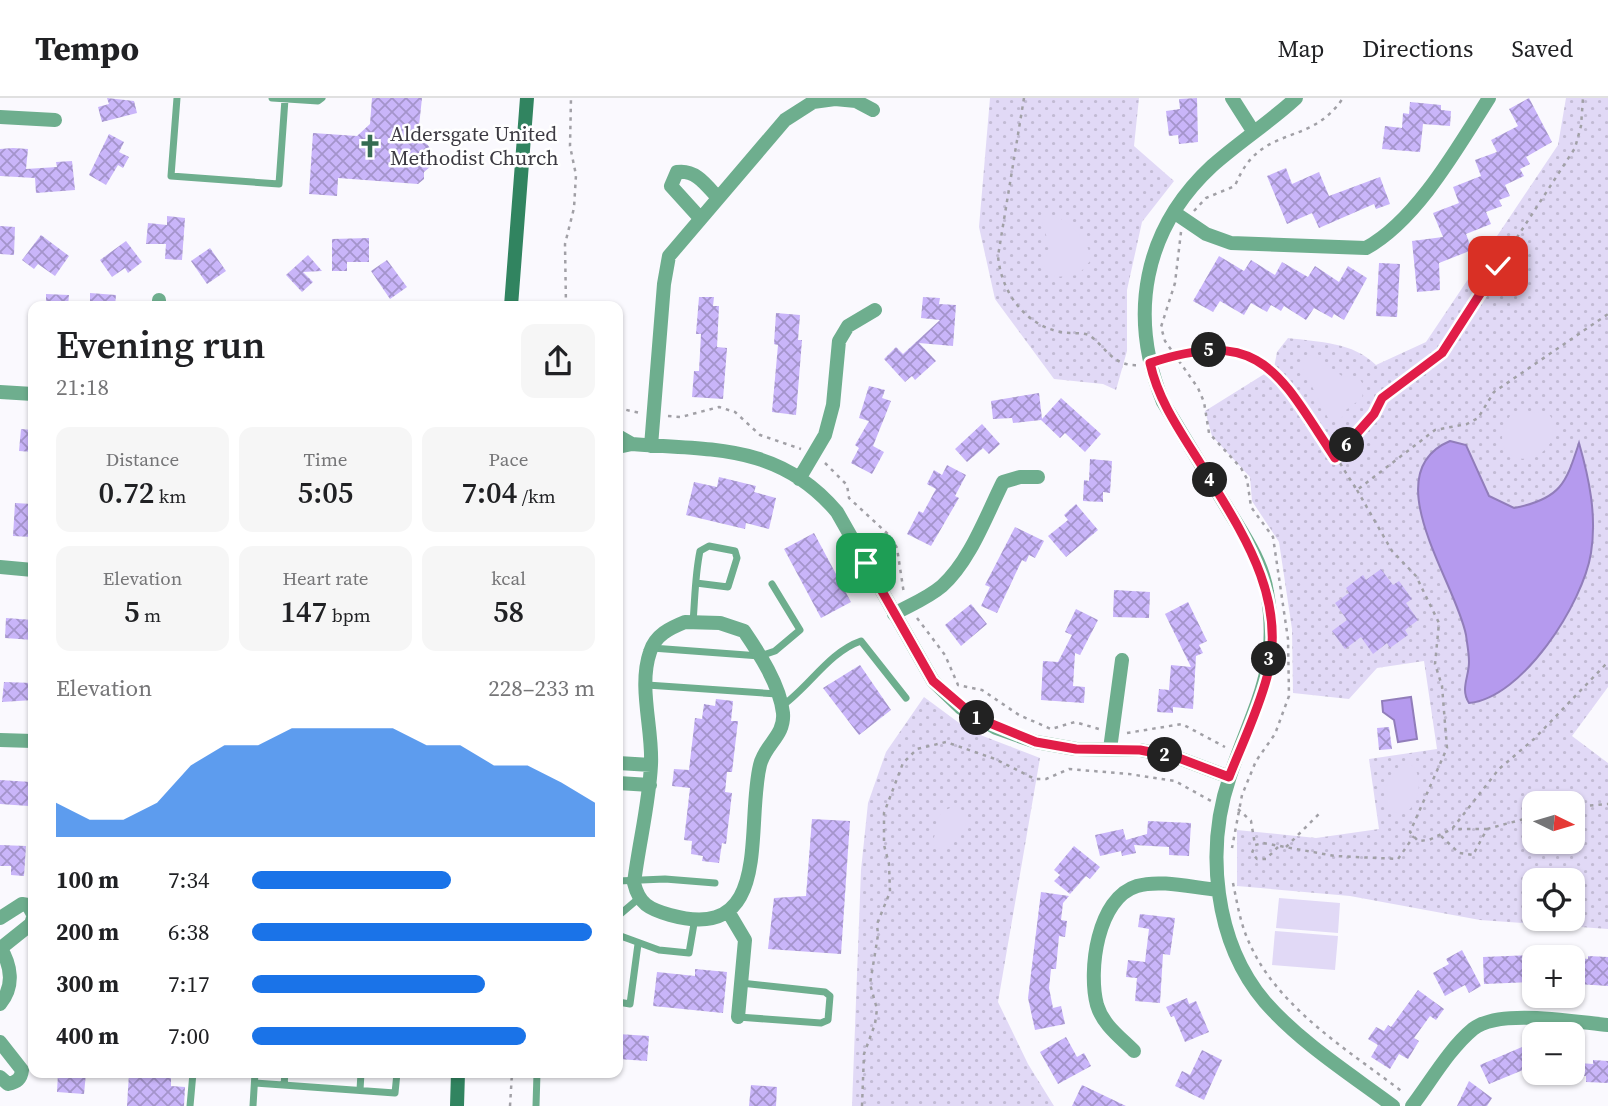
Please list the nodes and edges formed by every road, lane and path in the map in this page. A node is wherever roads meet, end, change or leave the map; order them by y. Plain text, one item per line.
1 (177, 98) edge
2 (272, 98) edge
3 (322, 98) edge
4 (527, 98) edge
5 (571, 98) edge
6 (1024, 98) edge
7 (1232, 98) edge
8 (1296, 98) edge
9 (1489, 98) edge
10 (1583, 98) edge
11 (285, 99) edge
12 (873, 110) dead end
13 (0, 117) edge
14 (55, 120) dead end
15 (1253, 131) junction
16 (718, 198) junction
17 (1175, 212) junction
18 (700, 218) junction
19 (511, 301) edge
20 (566, 301) edge
21 (875, 310) dead end
22 (1608, 314) edge
23 (1150, 363) junction
24 (0, 392) edge
25 (28, 394) edge
26 (625, 446) edge
27 (651, 446) junction
28 (1335, 458) junction
29 (1038, 477) dead end
30 (799, 479) junction
31 (1357, 490) junction
32 (0, 567) edge
33 (28, 570) edge
34 (696, 583) junction
35 (772, 584) dead end
36 (894, 614) junction
37 (693, 622) junction
38 (651, 648) junction
39 (760, 656) junction
40 (1122, 660) dead end
41 (1608, 662) edge
42 (647, 685) junction
43 (906, 698) dead end
44 (779, 700) junction
45 (0, 740) edge
46 (28, 741) edge
47 (1110, 749) junction
48 (623, 763) edge
49 (651, 765) junction
50 (1229, 777) junction
51 (1155, 778) dead end
52 (623, 783) edge
53 (649, 785) junction
54 (1608, 804) edge
55 (1586, 806) edge
56 (1321, 812) dead end
57 (1522, 820) edge
58 (1452, 829) junction
59 (1487, 829) junction
60 (1414, 836) junction
61 (1441, 836) junction
62 (1278, 847) junction
63 (1285, 848) junction
64 (623, 882) edge
65 (634, 883) junction
66 (715, 883) dead end
67 (1218, 890) junction
68 (638, 899) junction
69 (28, 905) edge
70 (623, 912) edge
71 (729, 913) junction
72 (0, 918) edge
73 (695, 918) junction
74 (28, 926) edge
75 (623, 938) edge
76 (638, 944) junction
77 (1, 947) edge
78 (741, 983) junction
79 (623, 1003) edge
80 (0, 1004) edge
81 (738, 1017) joint
82 (1608, 1025) edge
83 (0, 1042) edge
84 (1134, 1051) dead end
85 (0, 1077) edge
86 (192, 1078) edge
87 (256, 1078) edge
88 (285, 1078) edge
89 (361, 1078) edge
90 (396, 1078) edge
91 (458, 1078) edge
92 (512, 1078) edge
93 (537, 1078) edge
94 (255, 1083) junction
95 (284, 1085) junction
96 (360, 1090) junction
97 (456, 1104) edge
98 (190, 1106) edge
99 (253, 1106) edge
100 (510, 1106) edge
101 (536, 1106) edge
102 (862, 1106) edge
103 (1393, 1106) edge
104 (1412, 1106) edge

1 - 11 lane
2 - 11 lane
3 - 11 lane
4 - 19 main road
5 - 20 path
6 - 23 path
7 - 15 street
8 - 15 street
9 - 17 street
10 - 28 path
12 - 16 street
13 - 14 street
15 - 17 street
16 - 18 street
16 - 18 street
17 - 23 street
18 - 27 street
21 - 30 street
22 - 31 path
23 - 28 path
23 - 50 street
24 - 25 street
26 - 27 street
27 - 30 street
28 - 31 path
29 - 36 street
30 - 36 street
31 - 60 path
32 - 33 street
34 - 34 lane
34 - 37 lane
35 - 39 lane
36 - 47 street
37 - 38 street
37 - 39 street
38 - 39 lane
38 - 42 street
39 - 44 street
40 - 47 street
41 - 58 path
42 - 44 lane
42 - 49 street
43 - 44 lane
44 - 71 street
45 - 46 street
47 - 50 street
48 - 49 street
49 - 53 street
50 - 67 street
51 - 102 path
52 - 53 street
53 - 65 street
54 - 55 path
56 - 63 path
57 - 59 path
58 - 59 path
58 - 61 path
59 - 61 path
60 - 61 path
60 - 63 path
62 - 62 path
62 - 63 path
64 - 65 lane
65 - 66 lane
65 - 68 street
67 - 84 street
67 - 103 street
68 - 70 lane
68 - 73 street
69 - 72 street
71 - 73 street
71 - 78 street
73 - 76 lane
74 - 77 street
75 - 76 lane
76 - 79 lane
77 - 80 street
78 - 81 street
78 - 81 lane
82 - 104 street
83 - 85 street
86 - 98 lane
87 - 94 lane
88 - 95 lane
89 - 96 lane
90 - 96 lane
91 - 97 main road
92 - 100 path
93 - 101 lane
94 - 95 lane
94 - 99 lane
95 - 96 lane

